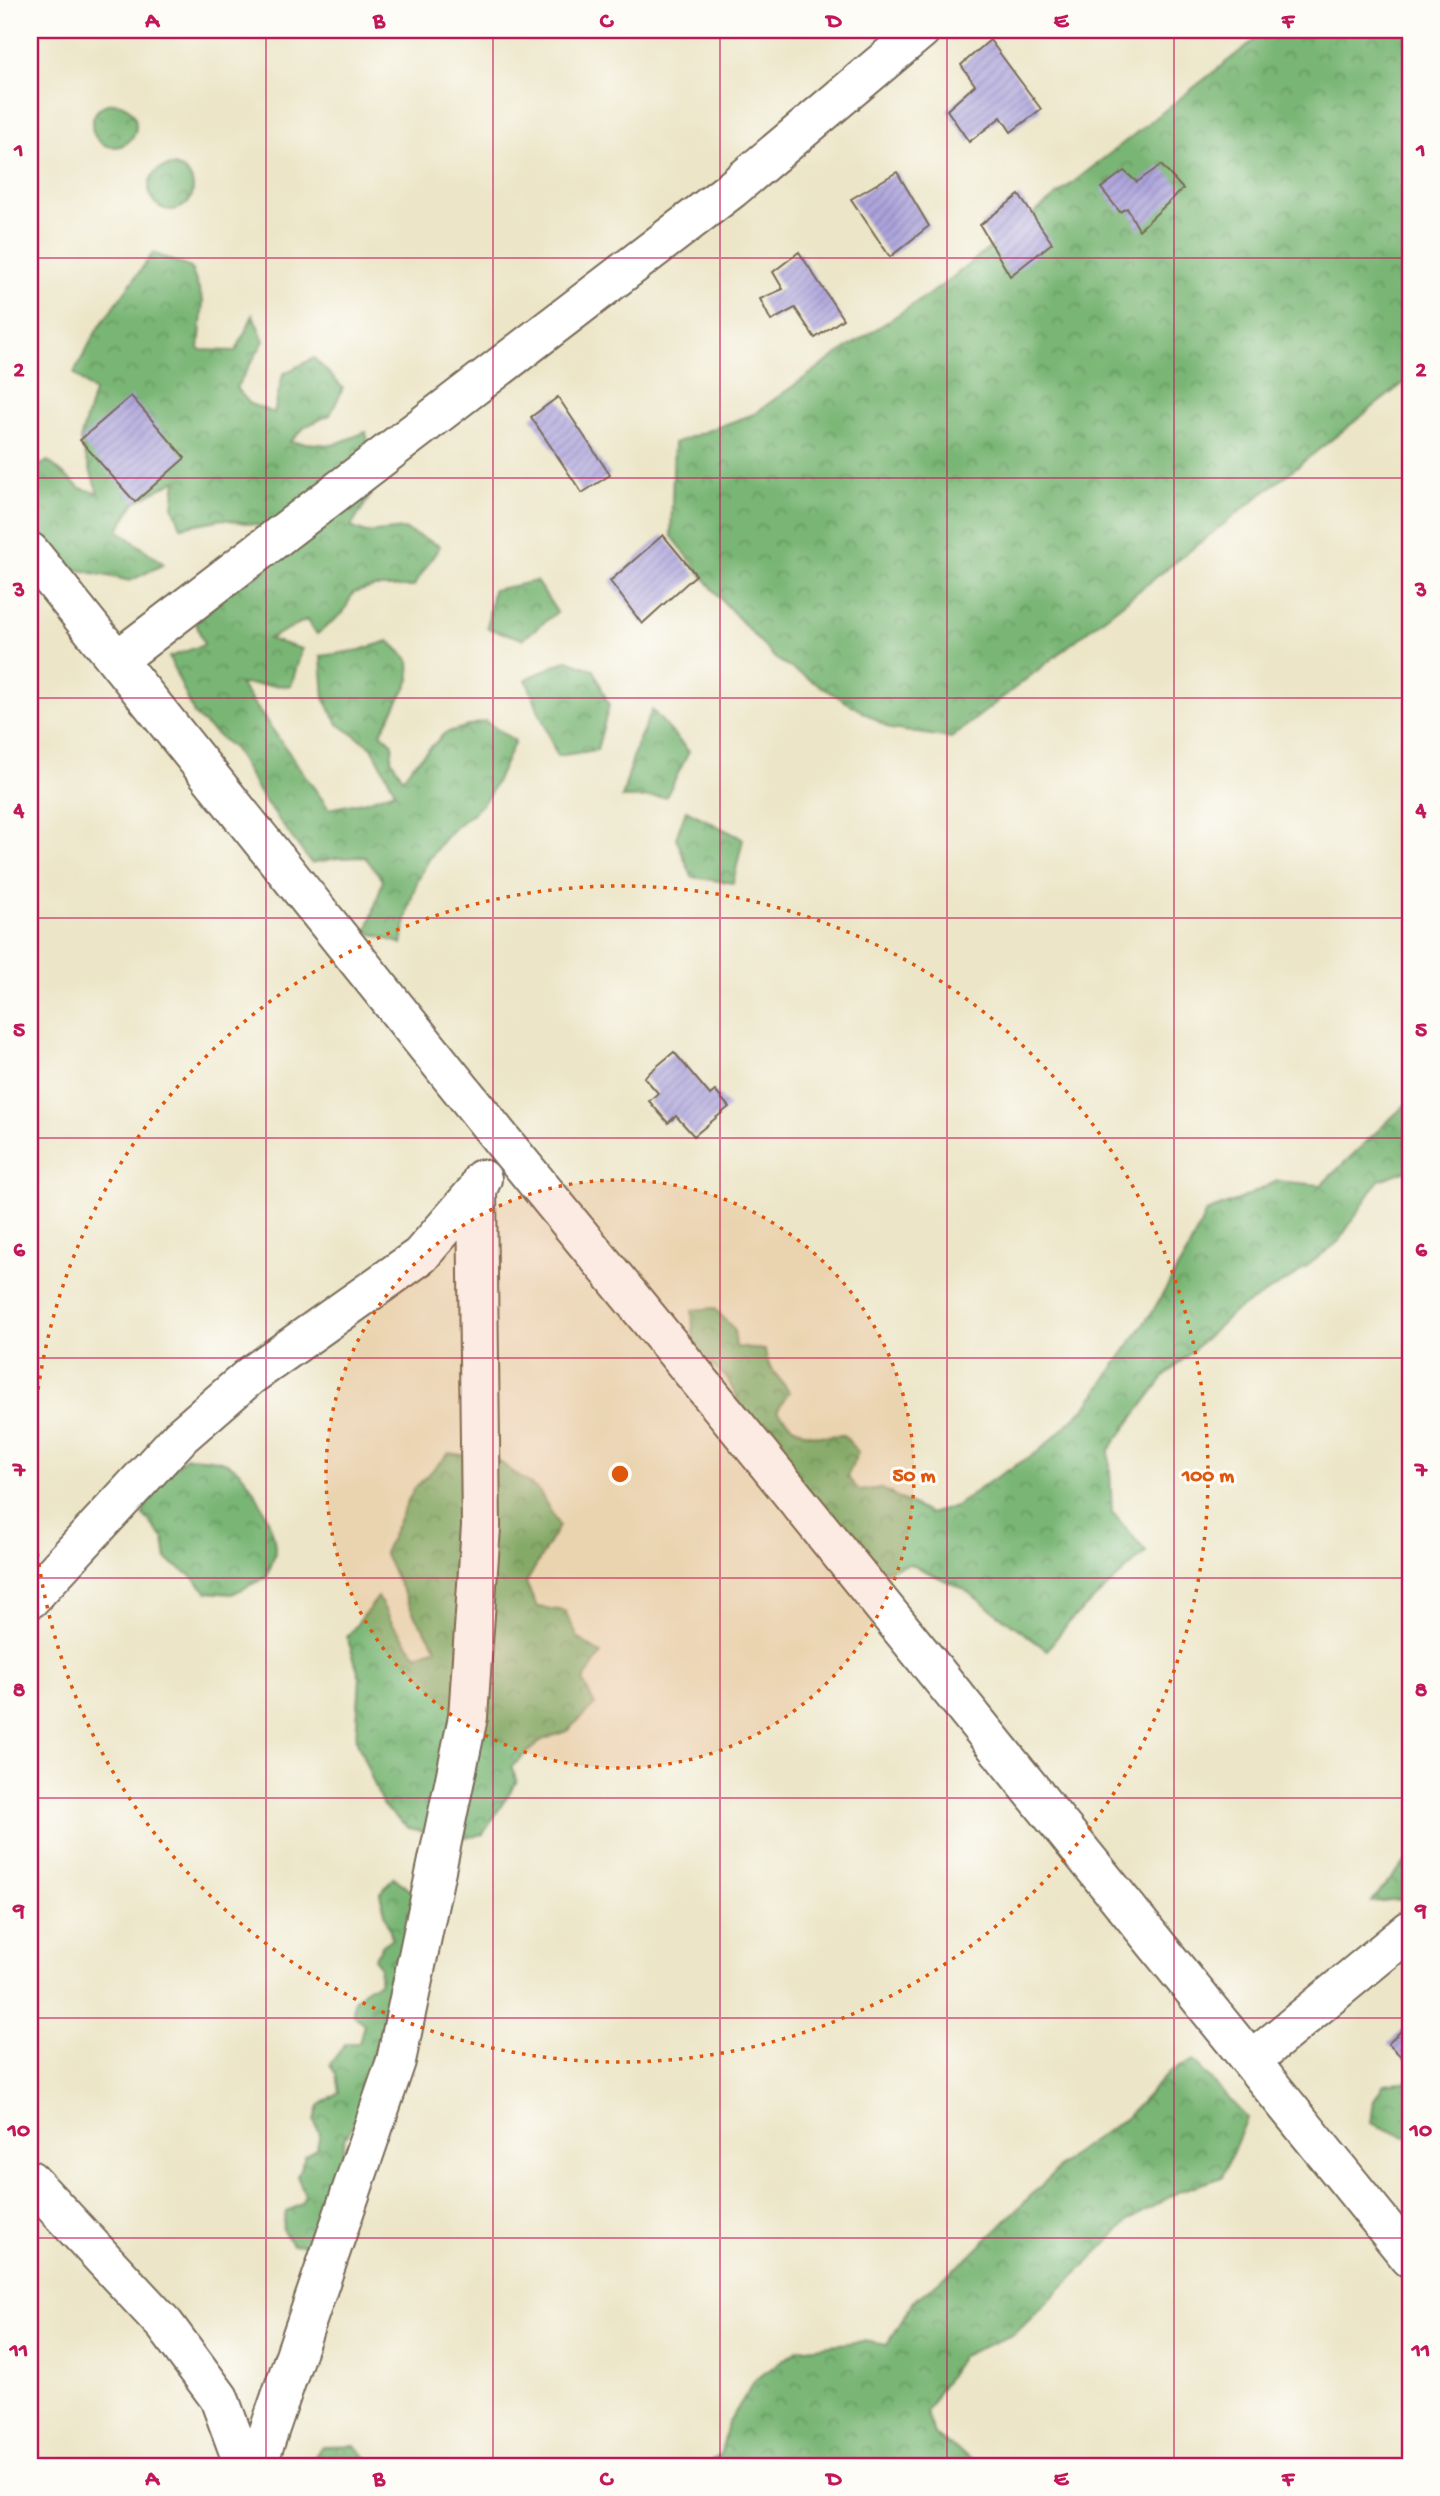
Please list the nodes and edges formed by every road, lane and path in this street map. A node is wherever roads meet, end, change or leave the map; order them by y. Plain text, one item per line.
1 (921, 30) edge
2 (30, 552) edge
3 (117, 660) junction
4 (501, 1139) junction
5 (477, 1190) junction
6 (30, 1599) edge
7 (1410, 1930) edge
8 (1251, 2061) junction
9 (30, 2179) edge
10 (1410, 2258) edge
11 (244, 2466) edge
12 (257, 2466) edge

1 - 3 street
2 - 3 street
3 - 4 street
4 - 5 street
4 - 8 street
5 - 6 street
5 - 12 street
7 - 8 street
8 - 10 street
9 - 11 street

